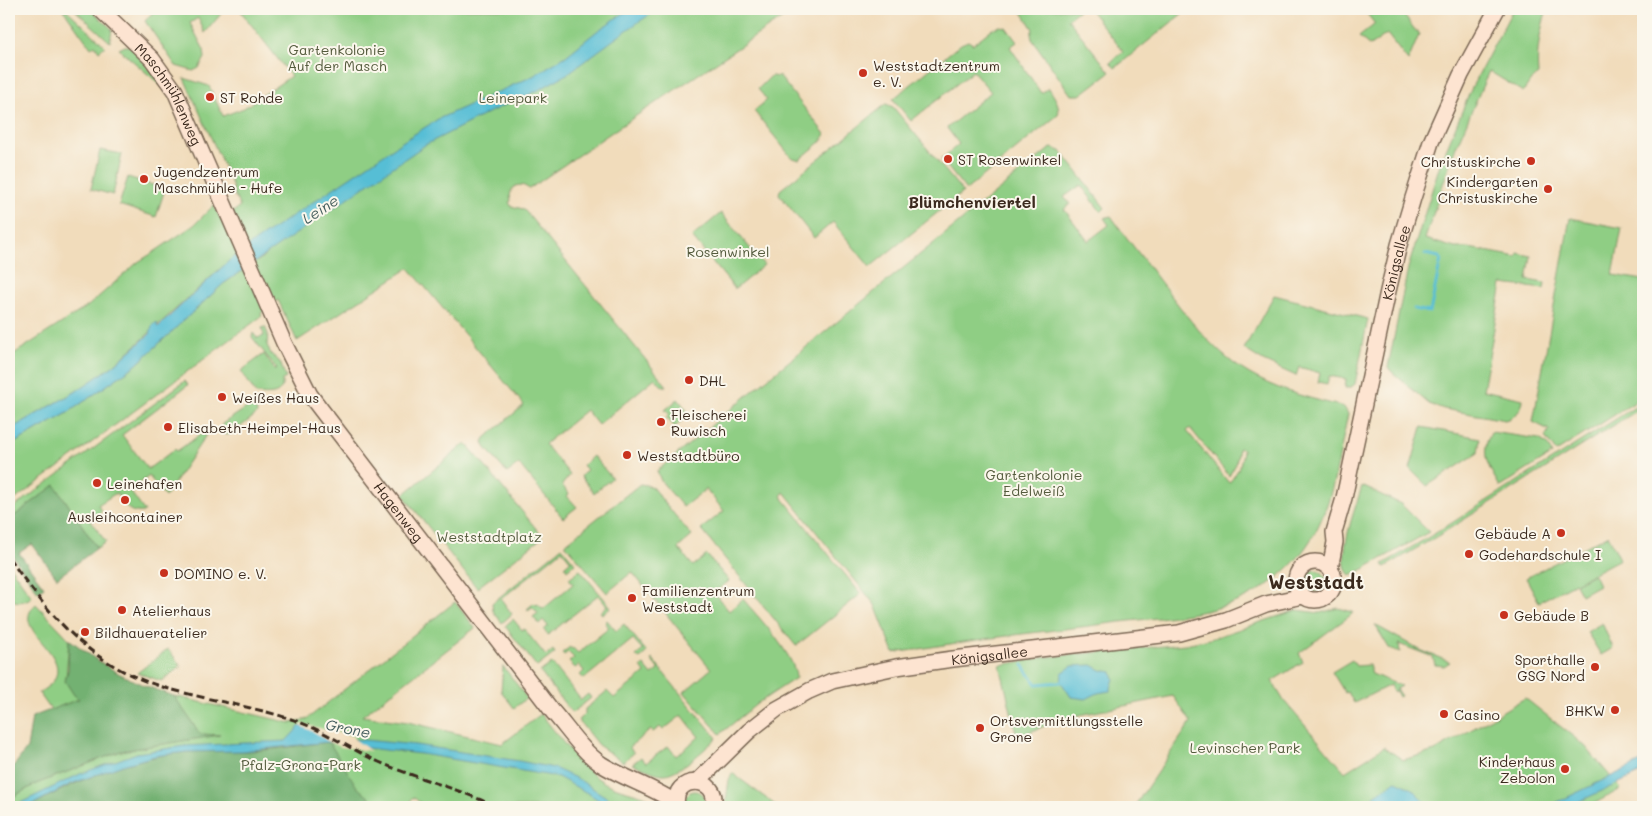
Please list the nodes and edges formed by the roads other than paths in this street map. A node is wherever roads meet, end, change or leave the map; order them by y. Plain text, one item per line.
1 (100, 9) edge
2 (1497, 9) edge
3 (222, 198) joint
4 (1334, 532) junction
5 (1317, 562) junction
6 (1330, 569) junction
7 (1300, 589) junction
8 (730, 750) junction
9 (697, 782) junction
10 (710, 789) junction
11 (678, 800) edge
12 (714, 807) edge

1 - 3 street, Maschmühlenweg
2 - 4 street, Königsallee
3 - 11 street, Hagenweg
4 - 5 street, Königsallee
4 - 6 street, Königsallee
5 - 6 street
5 - 7 street, Königsallee
6 - 7 street, Königsallee
7 - 8 street, Königsallee
8 - 9 street, Königsallee
8 - 10 street, Königsallee
9 - 10 street
9 - 11 street, Königsallee
10 - 12 street

